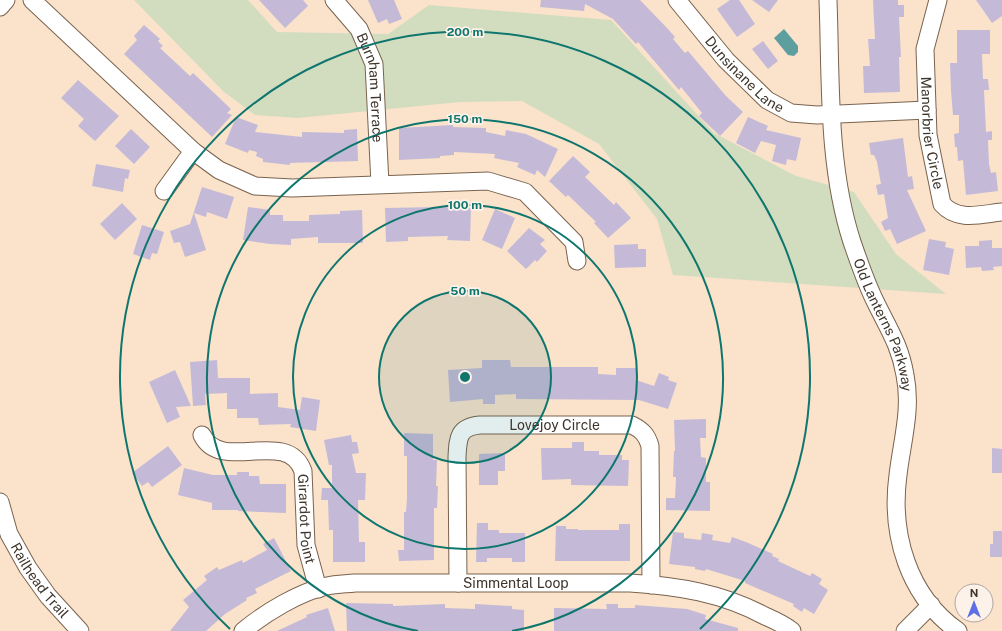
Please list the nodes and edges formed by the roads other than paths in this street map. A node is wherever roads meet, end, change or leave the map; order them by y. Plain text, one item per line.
1 (6, 0) edge
2 (32, 0) edge
3 (677, 0) edge
4 (828, 0) edge
5 (938, 0) edge
6 (336, 1) edge
7 (0, 7) edge
8 (927, 110) junction
9 (833, 114) junction
10 (193, 151) junction
11 (380, 184) junction
12 (164, 191) dead end
13 (1002, 212) edge
14 (577, 261) dead end
15 (202, 435) dead end
16 (0, 502) edge
17 (458, 583) junction
18 (651, 585) junction
19 (318, 589) junction
20 (931, 605) junction
21 (80, 631) edge
22 (243, 631) edge
23 (792, 631) edge
24 (905, 631) edge
25 (958, 631) edge

1 - 7 street
2 - 10 street
3 - 9 street, Dunsinane Lane
4 - 9 street, Old Lanterns Parkway
5 - 8 street, Manorbrier Circle
6 - 11 street, Burnham Terrace
8 - 9 street, Dunsinane Lane
8 - 13 street, Manorbrier Circle
9 - 20 street, Old Lanterns Parkway
10 - 11 street
10 - 12 street
11 - 14 street
15 - 19 street, Girardot Point
16 - 21 street, Railhead Trail
17 - 18 street, Simmental Loop
17 - 18 street, Lovejoy Circle
17 - 19 street, Simmental Loop
18 - 23 street, Simmental Loop
19 - 22 street, Simmental Loop
20 - 24 street
20 - 25 street, Old Lanterns Parkway

